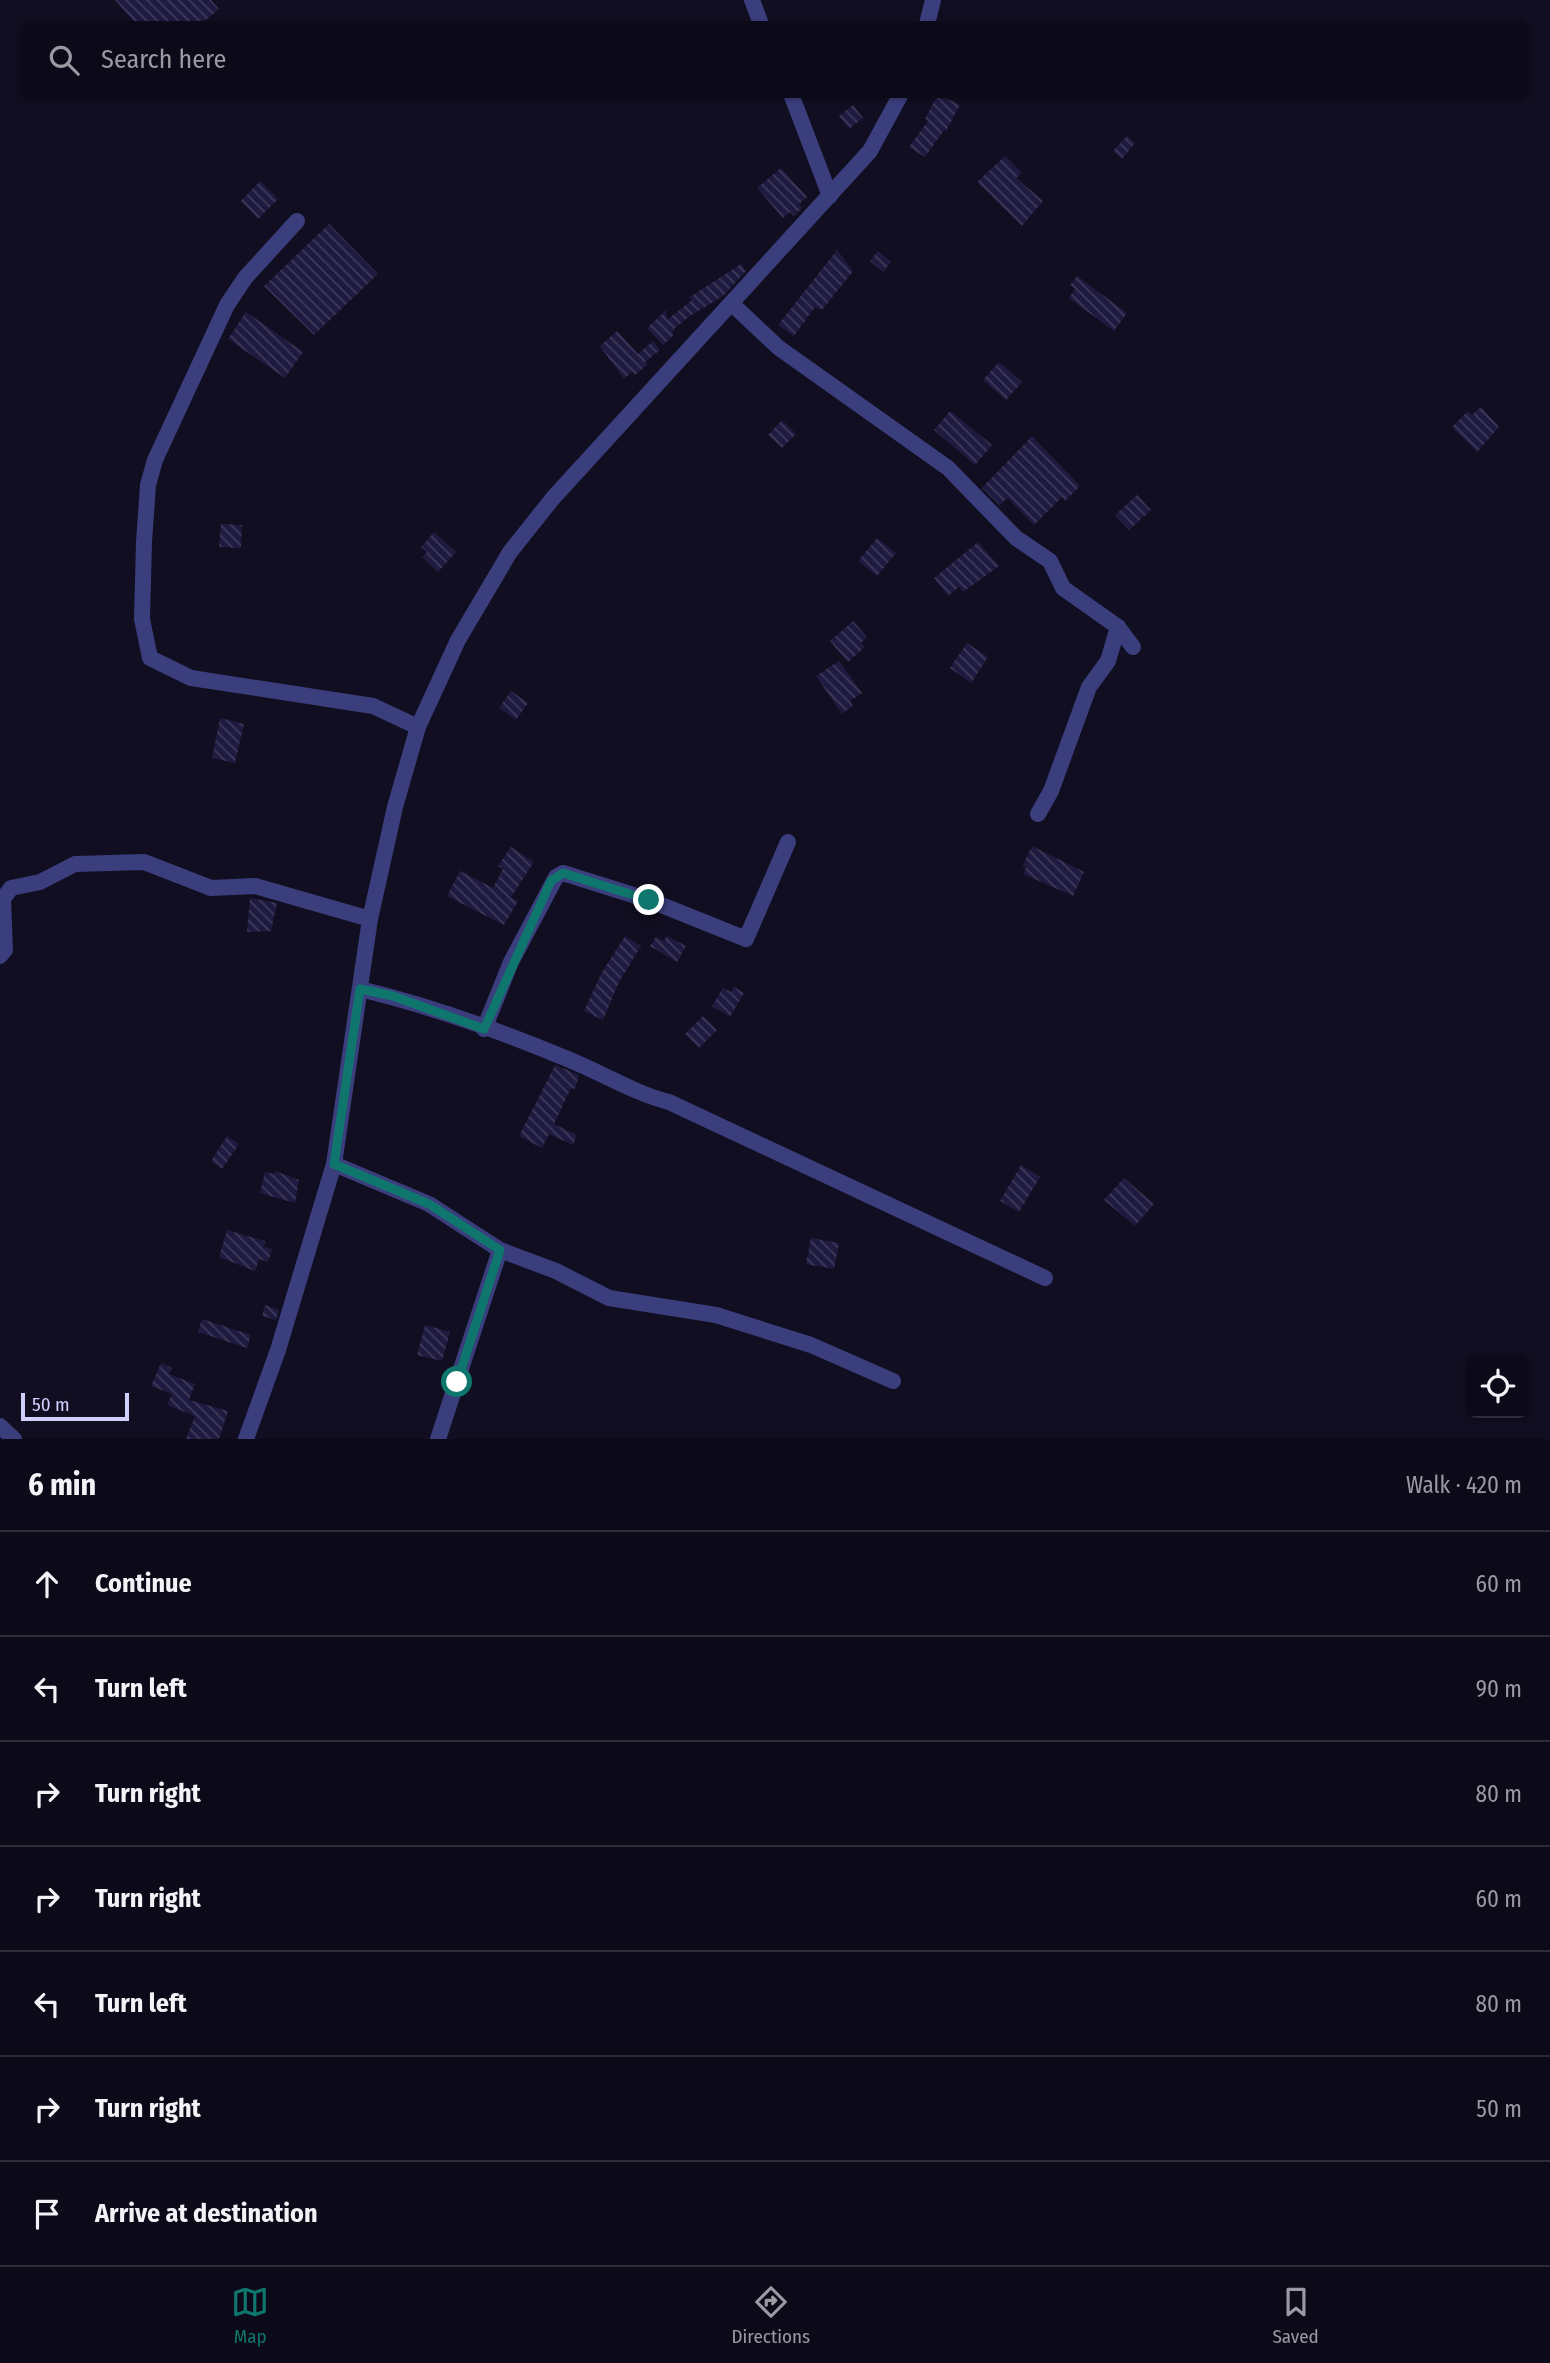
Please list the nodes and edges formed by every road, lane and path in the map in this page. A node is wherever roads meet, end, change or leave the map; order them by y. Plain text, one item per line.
1 (752, 0) edge
2 (933, 0) edge
3 (760, 21) edge
4 (928, 21) edge
5 (793, 98) edge
6 (899, 98) edge
7 (830, 196) junction
8 (296, 221) dead end
9 (732, 304) junction
10 (1118, 626) junction
11 (1133, 647) dead end
12 (418, 727) junction
13 (1038, 814) dead end
14 (788, 842) dead end
15 (370, 919) junction
16 (0, 956) edge
17 (360, 989) junction
18 (484, 1029) junction
19 (334, 1164) junction
20 (500, 1250) junction
21 (1045, 1278) dead end
22 (893, 1381) dead end
23 (0, 1426) edge
24 (13, 1439) edge
25 (246, 1439) edge
26 (438, 1439) edge

1 - 3 street
2 - 4 street
5 - 7 street
6 - 7 street
7 - 9 street
8 - 12 street
9 - 10 street
9 - 12 street
10 - 11 street
10 - 13 street
12 - 15 street
14 - 18 street
15 - 16 street
15 - 17 street
17 - 18 street
17 - 19 street
18 - 21 street
19 - 20 street
19 - 25 street
20 - 22 street
20 - 26 street
23 - 24 street

